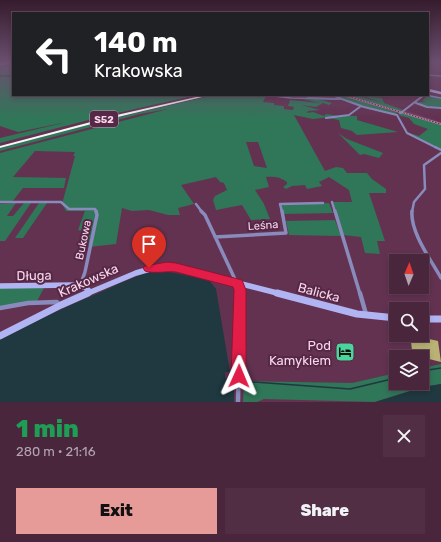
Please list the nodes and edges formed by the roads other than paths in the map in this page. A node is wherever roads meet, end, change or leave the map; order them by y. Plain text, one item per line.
1 (429, 91) edge
2 (441, 93) edge
3 (197, 96) edge
4 (206, 96) edge
5 (274, 96) edge
6 (424, 96) edge
7 (429, 96) edge
8 (335, 98) joint
9 (441, 98) edge
10 (416, 103) junction
11 (361, 106) junction
12 (441, 108) edge
13 (397, 115) junction
14 (326, 118) dead end
15 (0, 145) edge
16 (441, 152) edge
17 (0, 202) edge
18 (323, 202) dead end
19 (332, 202) dead end
20 (196, 204) dead end
21 (215, 238) junction
22 (441, 278) edge
23 (237, 283) junction
24 (0, 286) edge
25 (80, 286) junction
26 (90, 292) junction
27 (61, 305) junction
28 (0, 308) edge
29 (366, 316) junction
30 (389, 318) edge
31 (429, 319) edge
32 (441, 319) edge
33 (0, 336) edge
34 (238, 402) edge

1 - 2 street
3 - 15 highway, S52
4 - 15 highway, S52
5 - 8 street
6 - 10 street
7 - 9 street
8 - 11 street
10 - 12 street
10 - 13 street
11 - 13 street
11 - 14 street
13 - 16 street
16 - 22 street
17 - 25 street, Bukowa
18 - 21 street, Leśna
19 - 29 street
20 - 21 street
21 - 23 street
23 - 26 street, Krakowska
23 - 29 street, Balicka
23 - 34 street
24 - 25 street, Długa
25 - 26 street
26 - 27 street, Krakowska
27 - 28 street
27 - 33 street, Krakowska
29 - 30 street, Balicka
31 - 32 street

